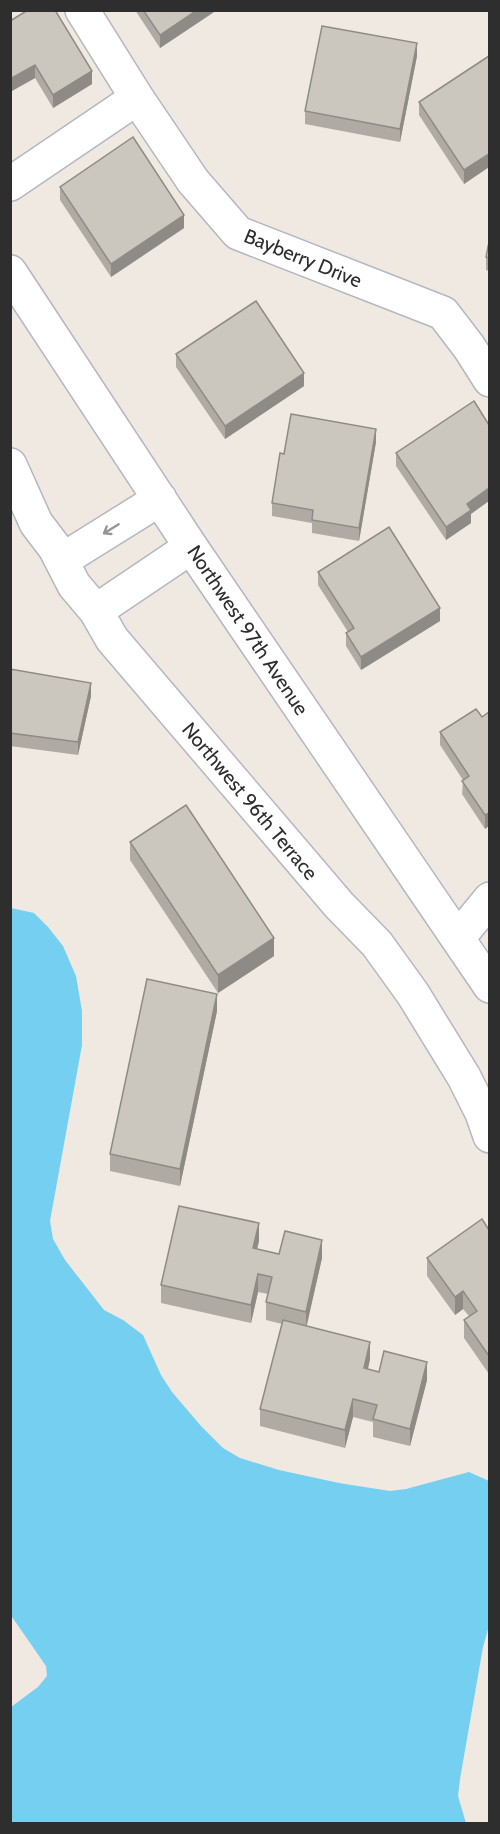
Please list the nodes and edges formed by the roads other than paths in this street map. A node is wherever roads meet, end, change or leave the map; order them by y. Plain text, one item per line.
1 (82, 10) edge
2 (137, 98) junction
3 (10, 184) edge
4 (10, 272) edge
5 (489, 380) edge
6 (10, 465) edge
7 (160, 499) junction
8 (191, 547) junction
9 (61, 558) junction
10 (96, 611) junction
11 (489, 899) edge
12 (489, 925) edge
13 (458, 938) junction
14 (489, 986) edge
15 (489, 1136) edge

1 - 2 street, Bayberry Drive
2 - 3 street
2 - 5 street, Bayberry Drive
4 - 7 street, Northwest 97th Avenue
6 - 9 street, Northwest 96th Terrace
7 - 8 street, Northwest 97th Avenue
7 -> 9 street
8 - 10 street
8 - 13 street, Northwest 97th Avenue
9 - 10 street, Northwest 96th Terrace
10 - 15 street, Northwest 96th Terrace
11 - 13 street
12 - 13 street
13 - 14 street, Northwest 97th Avenue

